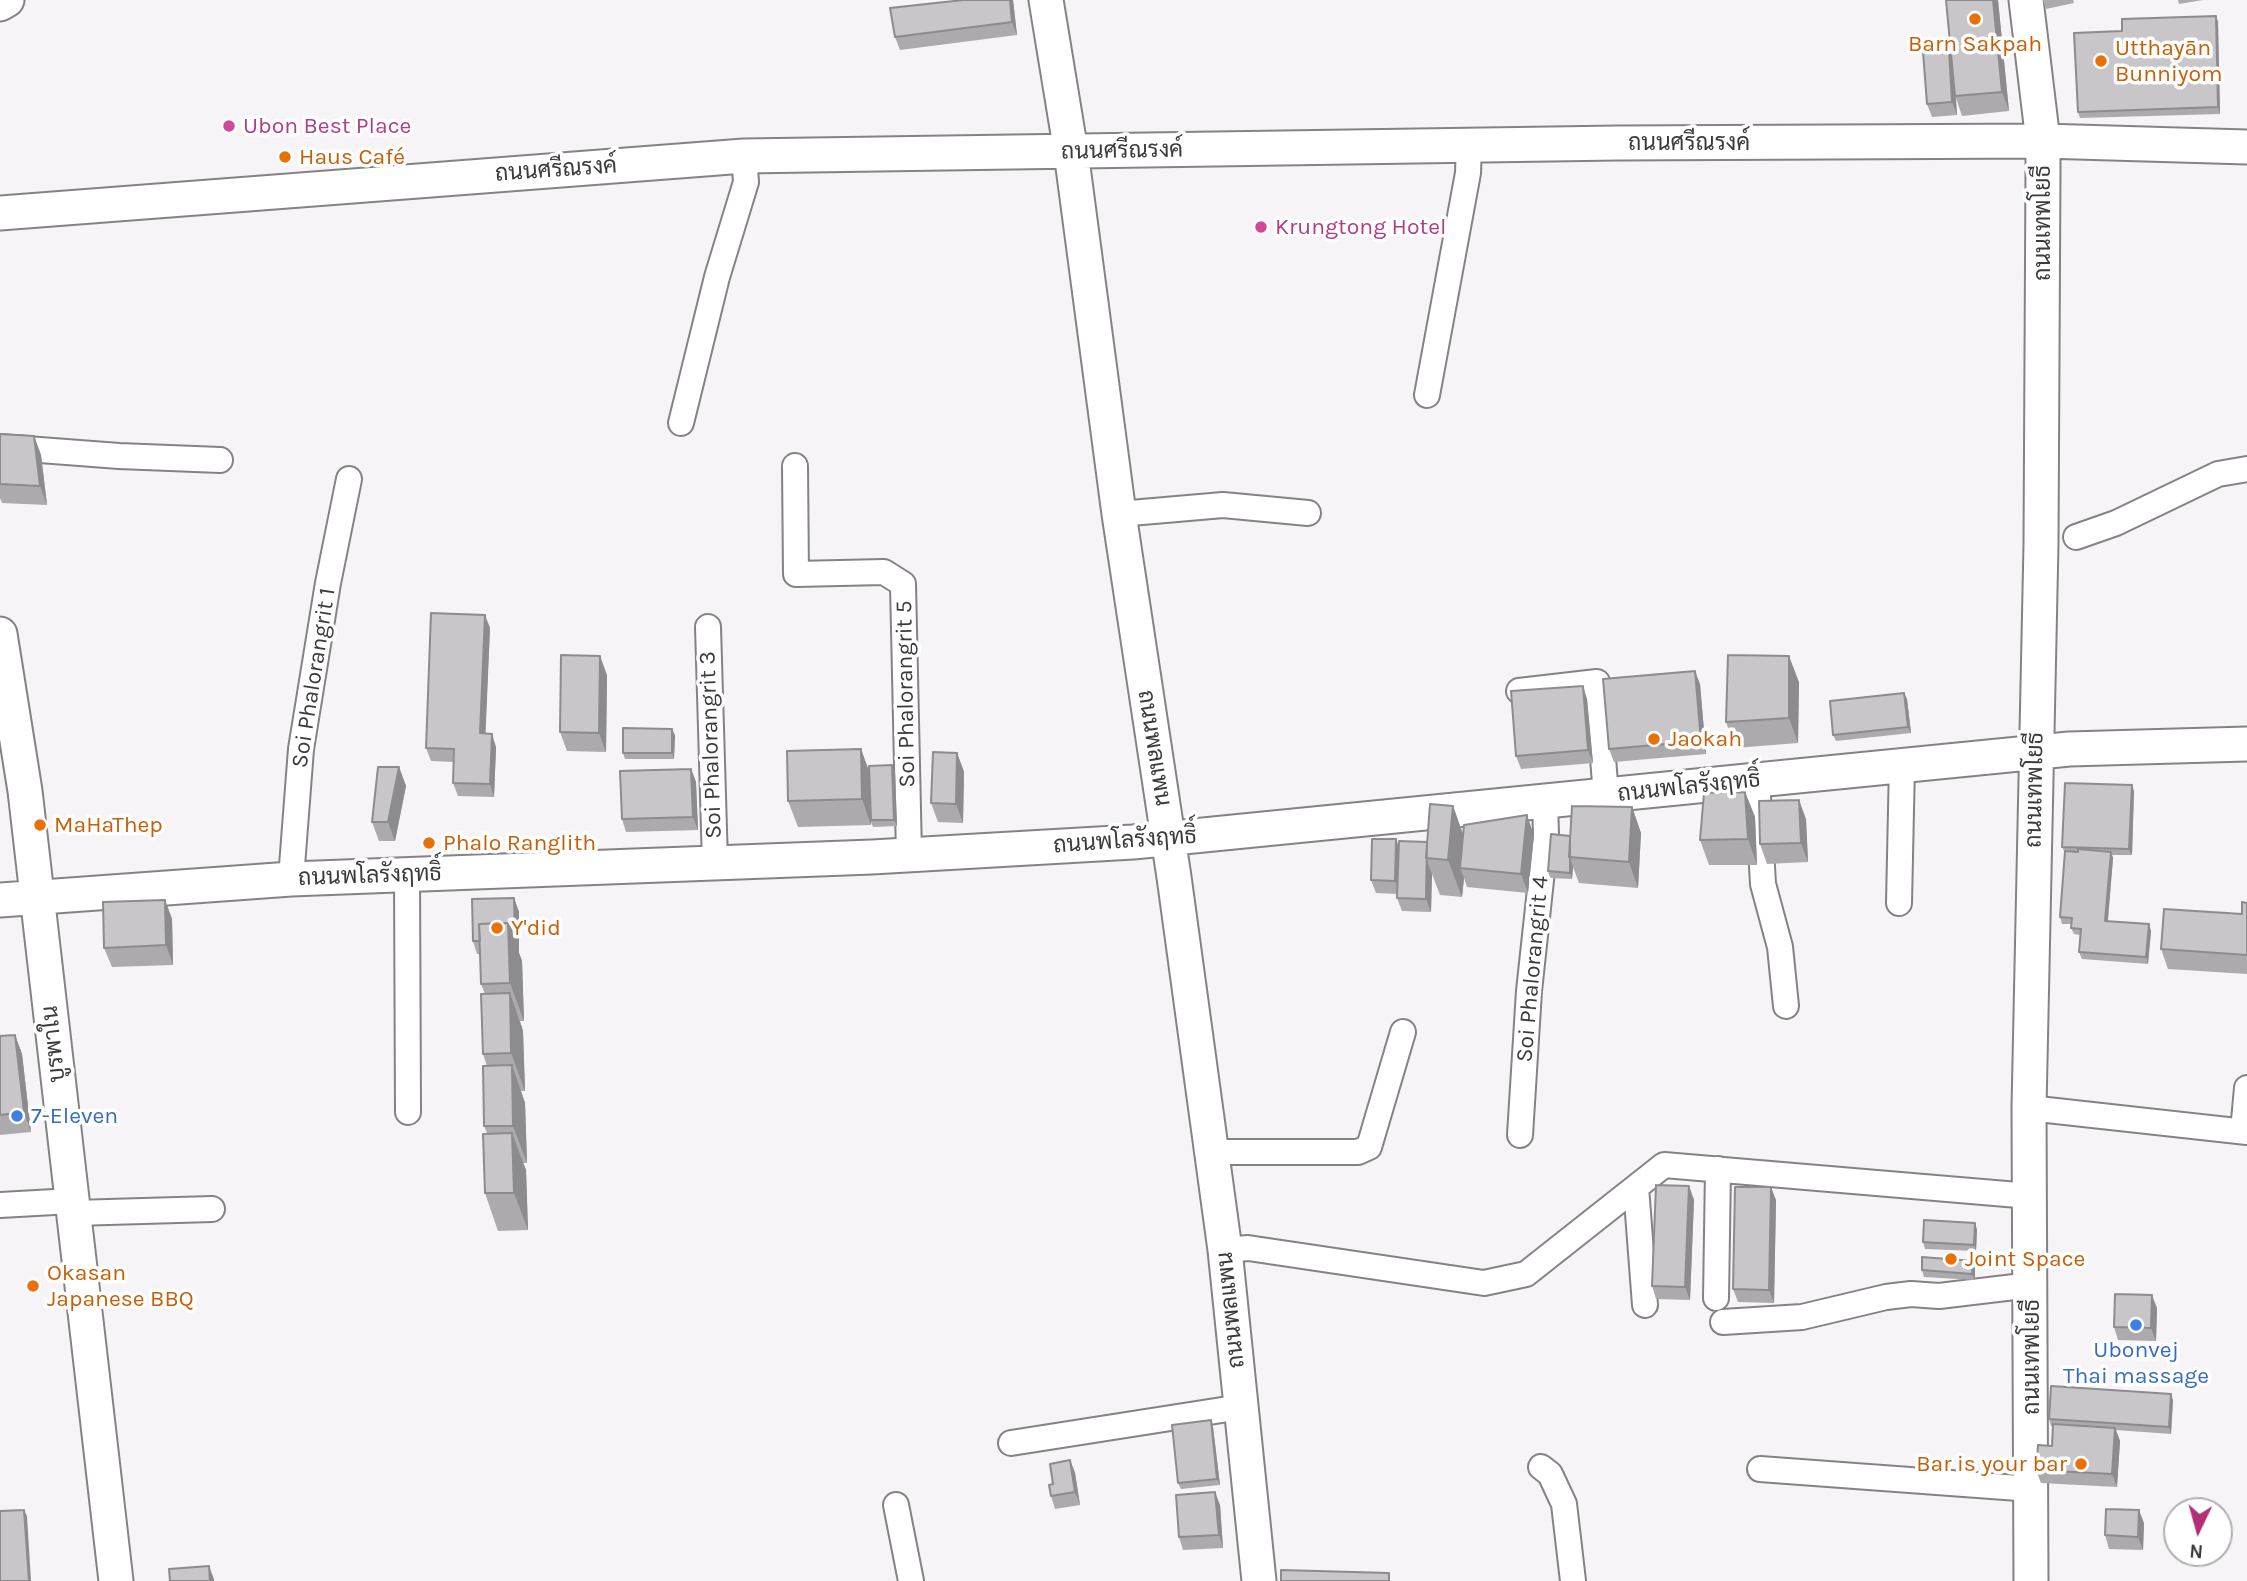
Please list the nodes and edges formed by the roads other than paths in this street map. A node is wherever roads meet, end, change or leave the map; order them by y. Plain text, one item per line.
1 (7, 0) edge
2 (1046, 0) edge
3 (2026, 0) edge
4 (0, 4) edge
5 (2043, 141) junction
6 (1469, 145) junction
7 (2247, 147) edge
8 (1071, 152) junction
9 (744, 156) junction
10 (0, 213) edge
11 (1427, 395) dead end
12 (681, 423) dead end
13 (0, 447) edge
14 (220, 460) dead end
15 (795, 466) dead end
16 (2247, 469) edge
17 (349, 479) dead end
18 (1308, 513) dead end
19 (1119, 514) junction
20 (2076, 537) dead end
21 (708, 627) dead end
22 (0, 634) edge
23 (1622, 680) edge
24 (1597, 682) junction
25 (1519, 691) edge
26 (2247, 744) edge
27 (2035, 752) junction
28 (1902, 764) junction
29 (1758, 779) junction
30 (1606, 796) junction
31 (1545, 802) junction
32 (1168, 839) junction
33 (909, 855) junction
34 (715, 863) junction
35 (407, 875) junction
36 (291, 879) junction
37 (37, 897) junction
38 (0, 900) edge
39 (1899, 903) dead end
40 (1786, 1006) dead end
41 (1404, 1032) dead end
42 (2247, 1088) edge
43 (2029, 1108) junction
44 (408, 1112) dead end
45 (2245, 1131) edge
46 (1520, 1135) dead end
47 (1212, 1152) junction
48 (1718, 1169) junction
49 (1636, 1187) junction
50 (2030, 1196) junction
51 (0, 1205) edge
52 (73, 1207) junction
53 (212, 1209) dead end
54 (1225, 1250) junction
55 (2031, 1285) junction
56 (1716, 1298) dead end
57 (1645, 1305) dead end
58 (1723, 1322) dead end
59 (1241, 1407) junction
60 (1011, 1443) dead end
61 (1541, 1467) dead end
62 (1760, 1469) dead end
63 (2032, 1489) junction
64 (896, 1505) dead end
65 (116, 1581) edge
66 (911, 1581) edge
67 (1259, 1581) edge
68 (1573, 1581) edge
69 (2031, 1581) edge

1 - 4 street
2 - 8 street, ถนนพลแพน
3 - 5 street, ถนนเทพโยธี
5 - 6 street, ถนนศรีณรงค์
5 - 7 street, ถนนศรีณรงค์
5 - 27 street, ถนนเทพโยธี
6 - 8 street, ถนนศรีณรงค์
6 - 11 street
8 - 9 street, ถนนศรีณรงค์
8 - 19 street, ถนนพลแพน
9 - 10 street, ถนนศรีณรงค์
9 - 12 street
13 - 14 street
15 - 33 street, Soi Phalorangrit 5
16 - 20 street
17 - 36 street, Soi Phalorangrit 1
18 - 19 street
19 - 32 street, ถนนพลแพน
21 - 34 street, Soi Phalorangrit 3
22 - 37 street, บูรพาใน
23 - 24 street
24 - 25 street
24 - 30 street
26 - 27 street, ถนนพโลรังฤทธิ์
27 - 28 street, ถนนพโลรังฤทธิ์
27 - 43 street, ถนนเทพโยธี
28 - 29 street, ถนนพโลรังฤทธิ์
28 - 39 street
29 - 30 street, ถนนพโลรังฤทธิ์
29 - 40 street
30 - 31 street, ถนนพโลรังฤทธิ์
31 - 32 street, ถนนพโลรังฤทธิ์
31 - 46 street, Soi Phalorangrit 4
32 - 33 street, ถนนพโลรังฤทธิ์
32 - 47 street, ถนนพลแพน
33 - 34 street, ถนนพโลรังฤทธิ์
34 - 35 street, ถนนพโลรังฤทธิ์
35 - 36 street, ถนนพโลรังฤทธิ์
35 - 44 street
36 - 37 street, ถนนพโลรังฤทธิ์
37 - 38 street, ถนนพโลรังฤทธิ์
37 - 52 street, บูรพาใน
41 - 47 street
42 - 45 street
43 - 45 street
43 - 50 street, ถนนเทพโยธี
47 - 54 street, ถนนพลแพน
48 - 49 street
48 - 50 street
48 - 56 street
49 - 54 street
49 - 57 street
50 - 55 street, ถนนเทพโยธี
51 - 52 street
52 - 53 street
52 - 65 street, บูรพาใน
54 - 59 street, ถนนพลแพน
55 - 58 street
55 - 63 street, ถนนเทพโยธี
59 - 60 street
59 - 67 street, ถนนพลแพน
61 - 68 street
62 - 63 street
63 - 69 street, ถนนเทพโยธี
64 - 66 street

